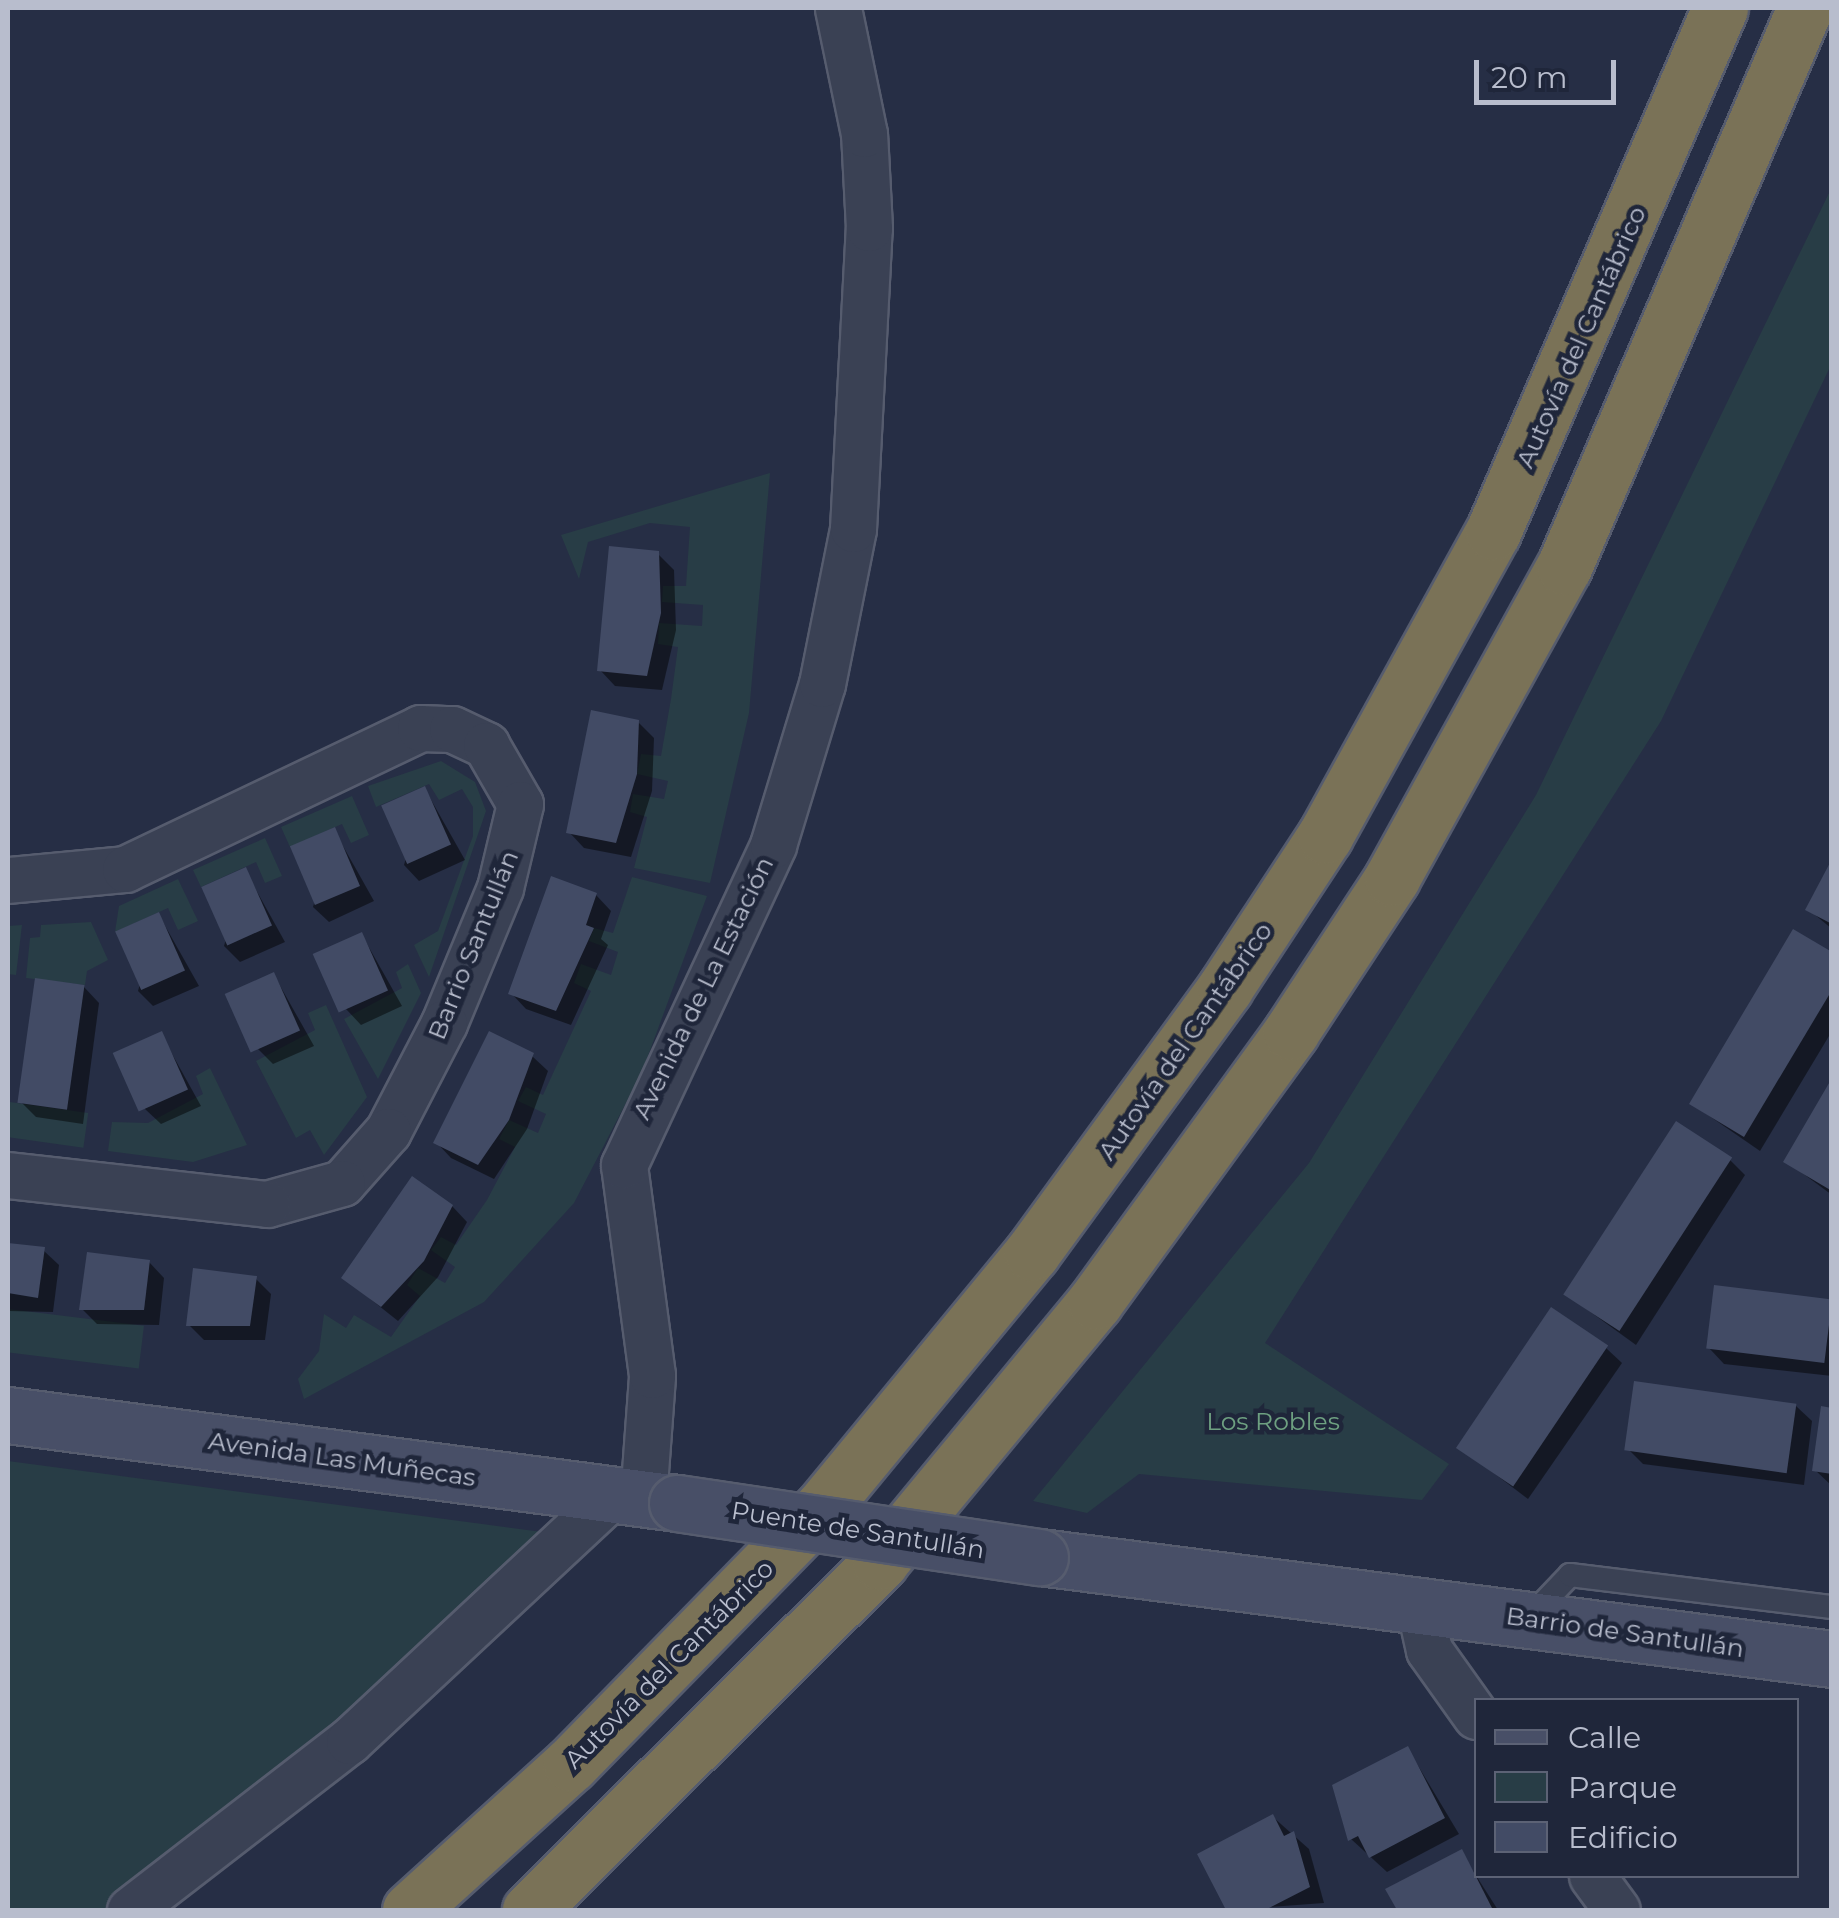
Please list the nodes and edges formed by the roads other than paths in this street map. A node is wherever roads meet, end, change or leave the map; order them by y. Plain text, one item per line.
1 (838, 8) edge
2 (1691, 8) edge
3 (1720, 8) edge
4 (1805, 8) edge
5 (1832, 25) edge
6 (1722, 214) junction
7 (1627, 234) junction
8 (8, 880) edge
9 (8, 1176) edge
10 (8, 1415) edge
11 (644, 1499) junction
12 (1040, 1558) joint
13 (1418, 1605) junction
14 (1832, 1607) edge
15 (1528, 1620) junction
16 (1832, 1659) edge
17 (1474, 1713) edge
18 (1593, 1878) edge
19 (130, 1910) edge
20 (410, 1910) edge
21 (530, 1910) edge
22 (1617, 1910) edge

1 - 11 street, Avenida de La Estación
2 - 7 highway
3 - 7 highway, Autovía del Cantábrico
4 - 6 highway
5 - 6 highway
6 - 21 highway
7 - 20 highway, Autovía del Cantábrico
8 - 9 street, Barrio Santullán
10 - 11 street, Avenida Las Muñecas
11 - 12 street, Puente de Santullán, bridge
11 - 19 street
12 - 13 street, Barrio de Santullán
13 - 15 street, Barrio de Santullán
13 - 17 street
14 - 15 lane
15 - 16 street, Barrio de Santullán
18 - 22 street

